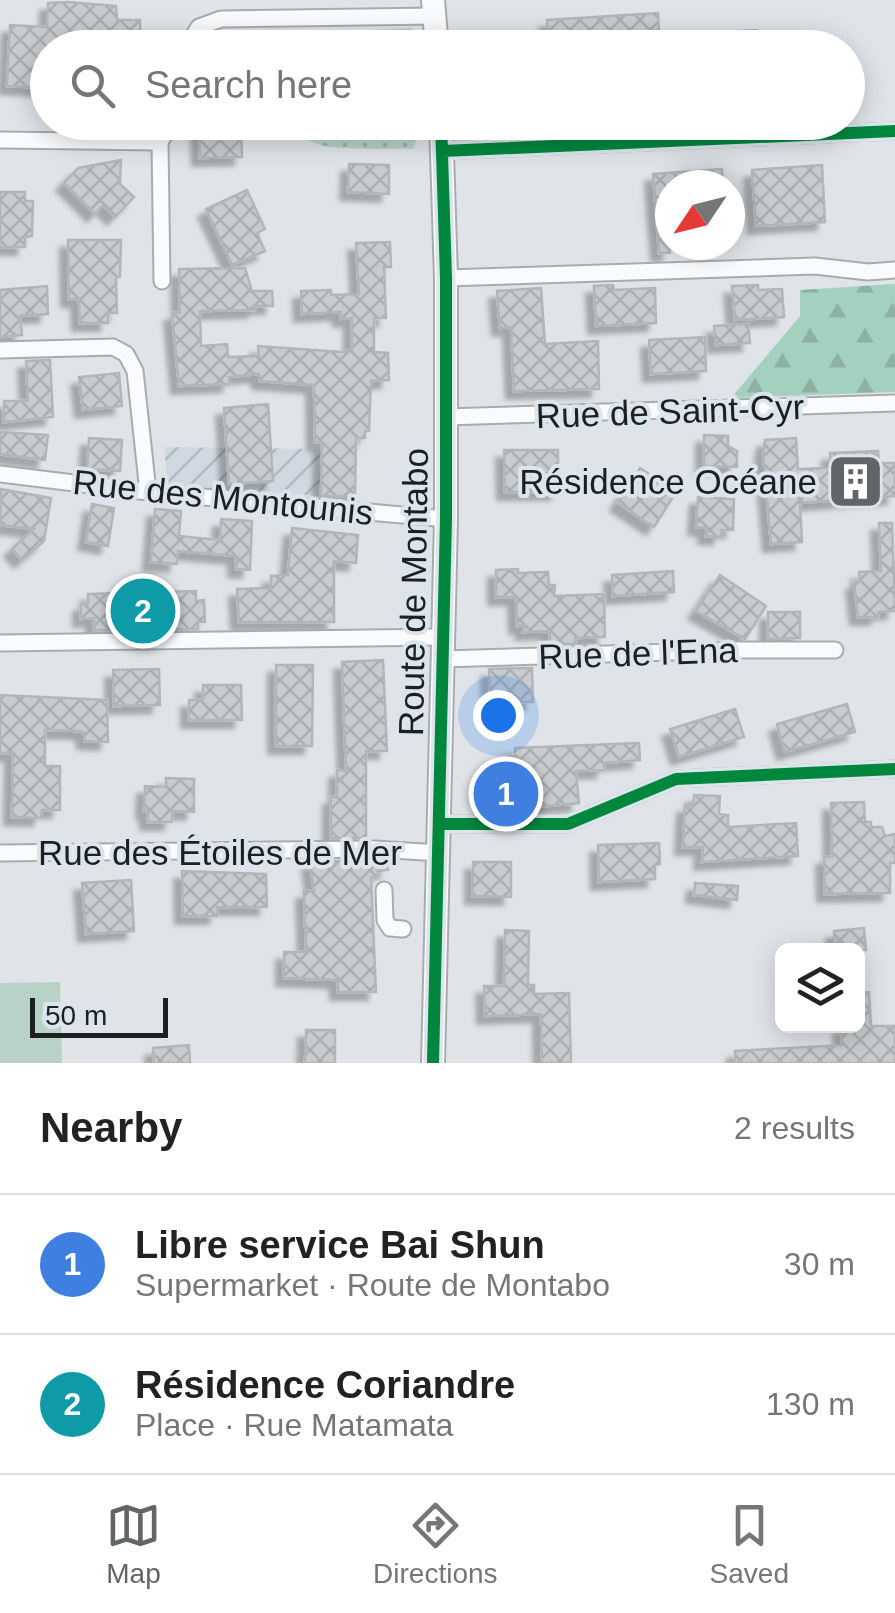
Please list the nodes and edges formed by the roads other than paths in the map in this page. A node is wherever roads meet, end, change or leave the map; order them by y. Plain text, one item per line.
1 (434, 8) edge
2 (198, 30) edge
3 (895, 131) edge
4 (865, 132) edge
5 (0, 140) edge
6 (442, 140) edge
7 (692, 140) edge
8 (160, 142) joint
9 (443, 151) junction
10 (895, 270) edge
11 (446, 278) junction
12 (162, 280) dead end
13 (0, 350) edge
14 (895, 403) edge
15 (445, 417) junction
16 (0, 474) edge
17 (148, 492) junction
18 (446, 519) junction
19 (0, 643) edge
20 (442, 648) junction
21 (835, 650) dead end
22 (895, 769) edge
23 (440, 824) junction
24 (0, 853) edge
25 (440, 853) junction
26 (384, 890) dead end
27 (404, 929) dead end
28 (432, 1063) edge

1 - 2 street
3 - 4 street
5 - 8 street
6 - 9 main road, Route de Montabo
7 - 9 street
8 - 12 street
9 - 11 main road, Route de Montabo
10 - 11 street
11 - 15 main road, Route de Montabo
13 - 17 street
14 - 15 street, Rue de Saint-Cyr
15 - 18 main road, Route de Montabo
16 - 17 street, Rue des Montounis
17 - 18 street, Rue des Montounis
18 - 20 main road, Route de Montabo
19 - 20 street, Rue de l'Ena
20 - 21 street, Rue de l'Ena
20 - 23 main road, Route de Montabo
22 - 23 street
23 - 25 main road, Route de Montabo
24 - 25 street, Rue des Étoiles de Mer
25 - 28 main road, Route de Montabo
26 - 27 street

